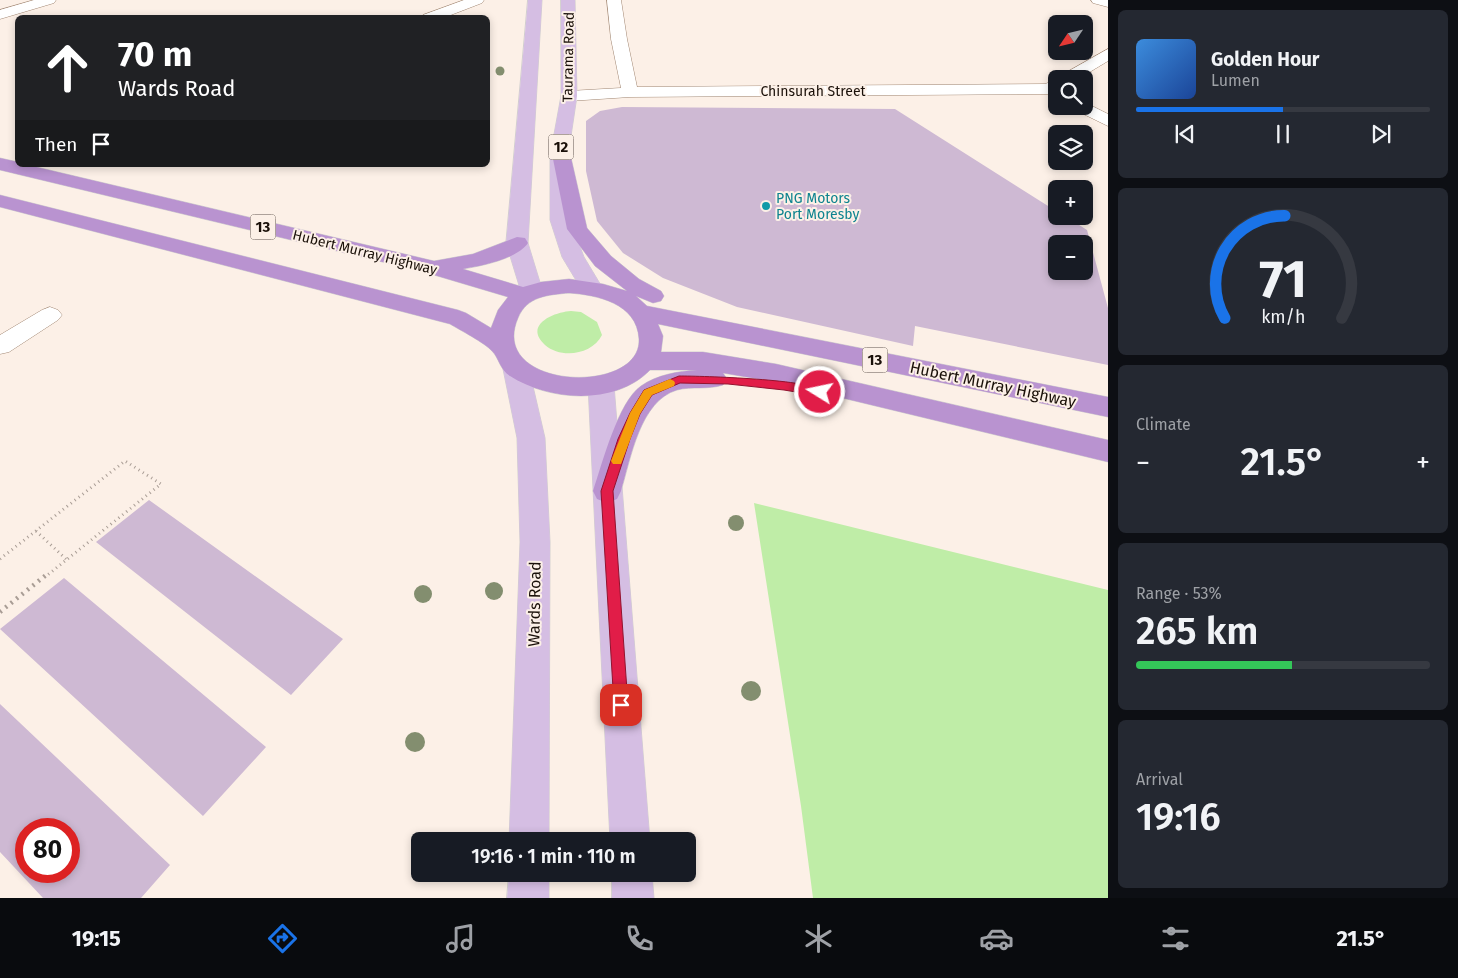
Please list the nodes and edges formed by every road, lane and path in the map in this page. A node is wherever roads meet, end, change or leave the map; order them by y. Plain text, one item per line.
1 (49, 0) edge
2 (477, 0) edge
3 (535, 0) edge
4 (568, 0) edge
5 (614, 0) edge
6 (1098, 0) edge
7 (1108, 3) edge
8 (0, 15) edge
9 (436, 15) edge
10 (1108, 54) edge
11 (1081, 70) edge
12 (1048, 89) edge
13 (630, 92) junction
14 (569, 96) junction
15 (1093, 113) edge
16 (1108, 121) edge
17 (560, 150) junction
18 (0, 164) edge
19 (0, 201) edge
20 (517, 242) junction
21 (430, 267) junction
22 (591, 287) junction
23 (528, 294) junction
24 (642, 313) junction
25 (50, 315) dead end
26 (760, 336) junction
27 (0, 346) edge
28 (508, 357) junction
29 (643, 361) junction
30 (600, 385) junction
31 (904, 402) junction
32 (1108, 407) edge
33 (1108, 451) edge
34 (607, 491) junction
35 (36, 531) junction
36 (0, 559) edge
37 (66, 559) junction
38 (0, 612) edge
39 (530, 832) edge
40 (629, 832) edge
41 (529, 882) edge
42 (632, 882) edge
43 (528, 898) edge
44 (633, 898) edge

1 - 8 street
2 - 9 street
3 - 20 main road, 12
4 - 14 main road, Taurama Road / 12
5 - 13 street
6 - 7 street
10 - 11 street
12 - 13 street, Chinsurah Street
13 - 14 street, Chinsurah Street
14 - 17 main road, Taurama Road / 12
15 - 16 street
17 - 22 main road, Taurama Road / 12
17 - 26 highway
18 - 21 highway, Hubert Murray Highway / 13
19 - 28 highway
20 - 21 highway
20 - 23 main road, 12
21 - 23 highway, Hubert Murray Highway / 13
22 - 23 highway, 13
22 - 24 highway, 13
23 - 28 highway
24 - 26 highway, Hubert Murray Highway / 13
24 - 29 highway
25 - 27 street
26 - 32 highway, Hubert Murray Highway / 13
28 - 30 highway
28 - 39 main road, Wards Road
29 - 30 highway
29 - 31 highway, 13
30 - 34 main road
31 - 33 highway, 13
31 - 34 highway
34 - 40 main road
35 - 36 path
35 - 37 path
35 - 37 path
37 - 38 path
41 - 43 main road
42 - 44 main road

